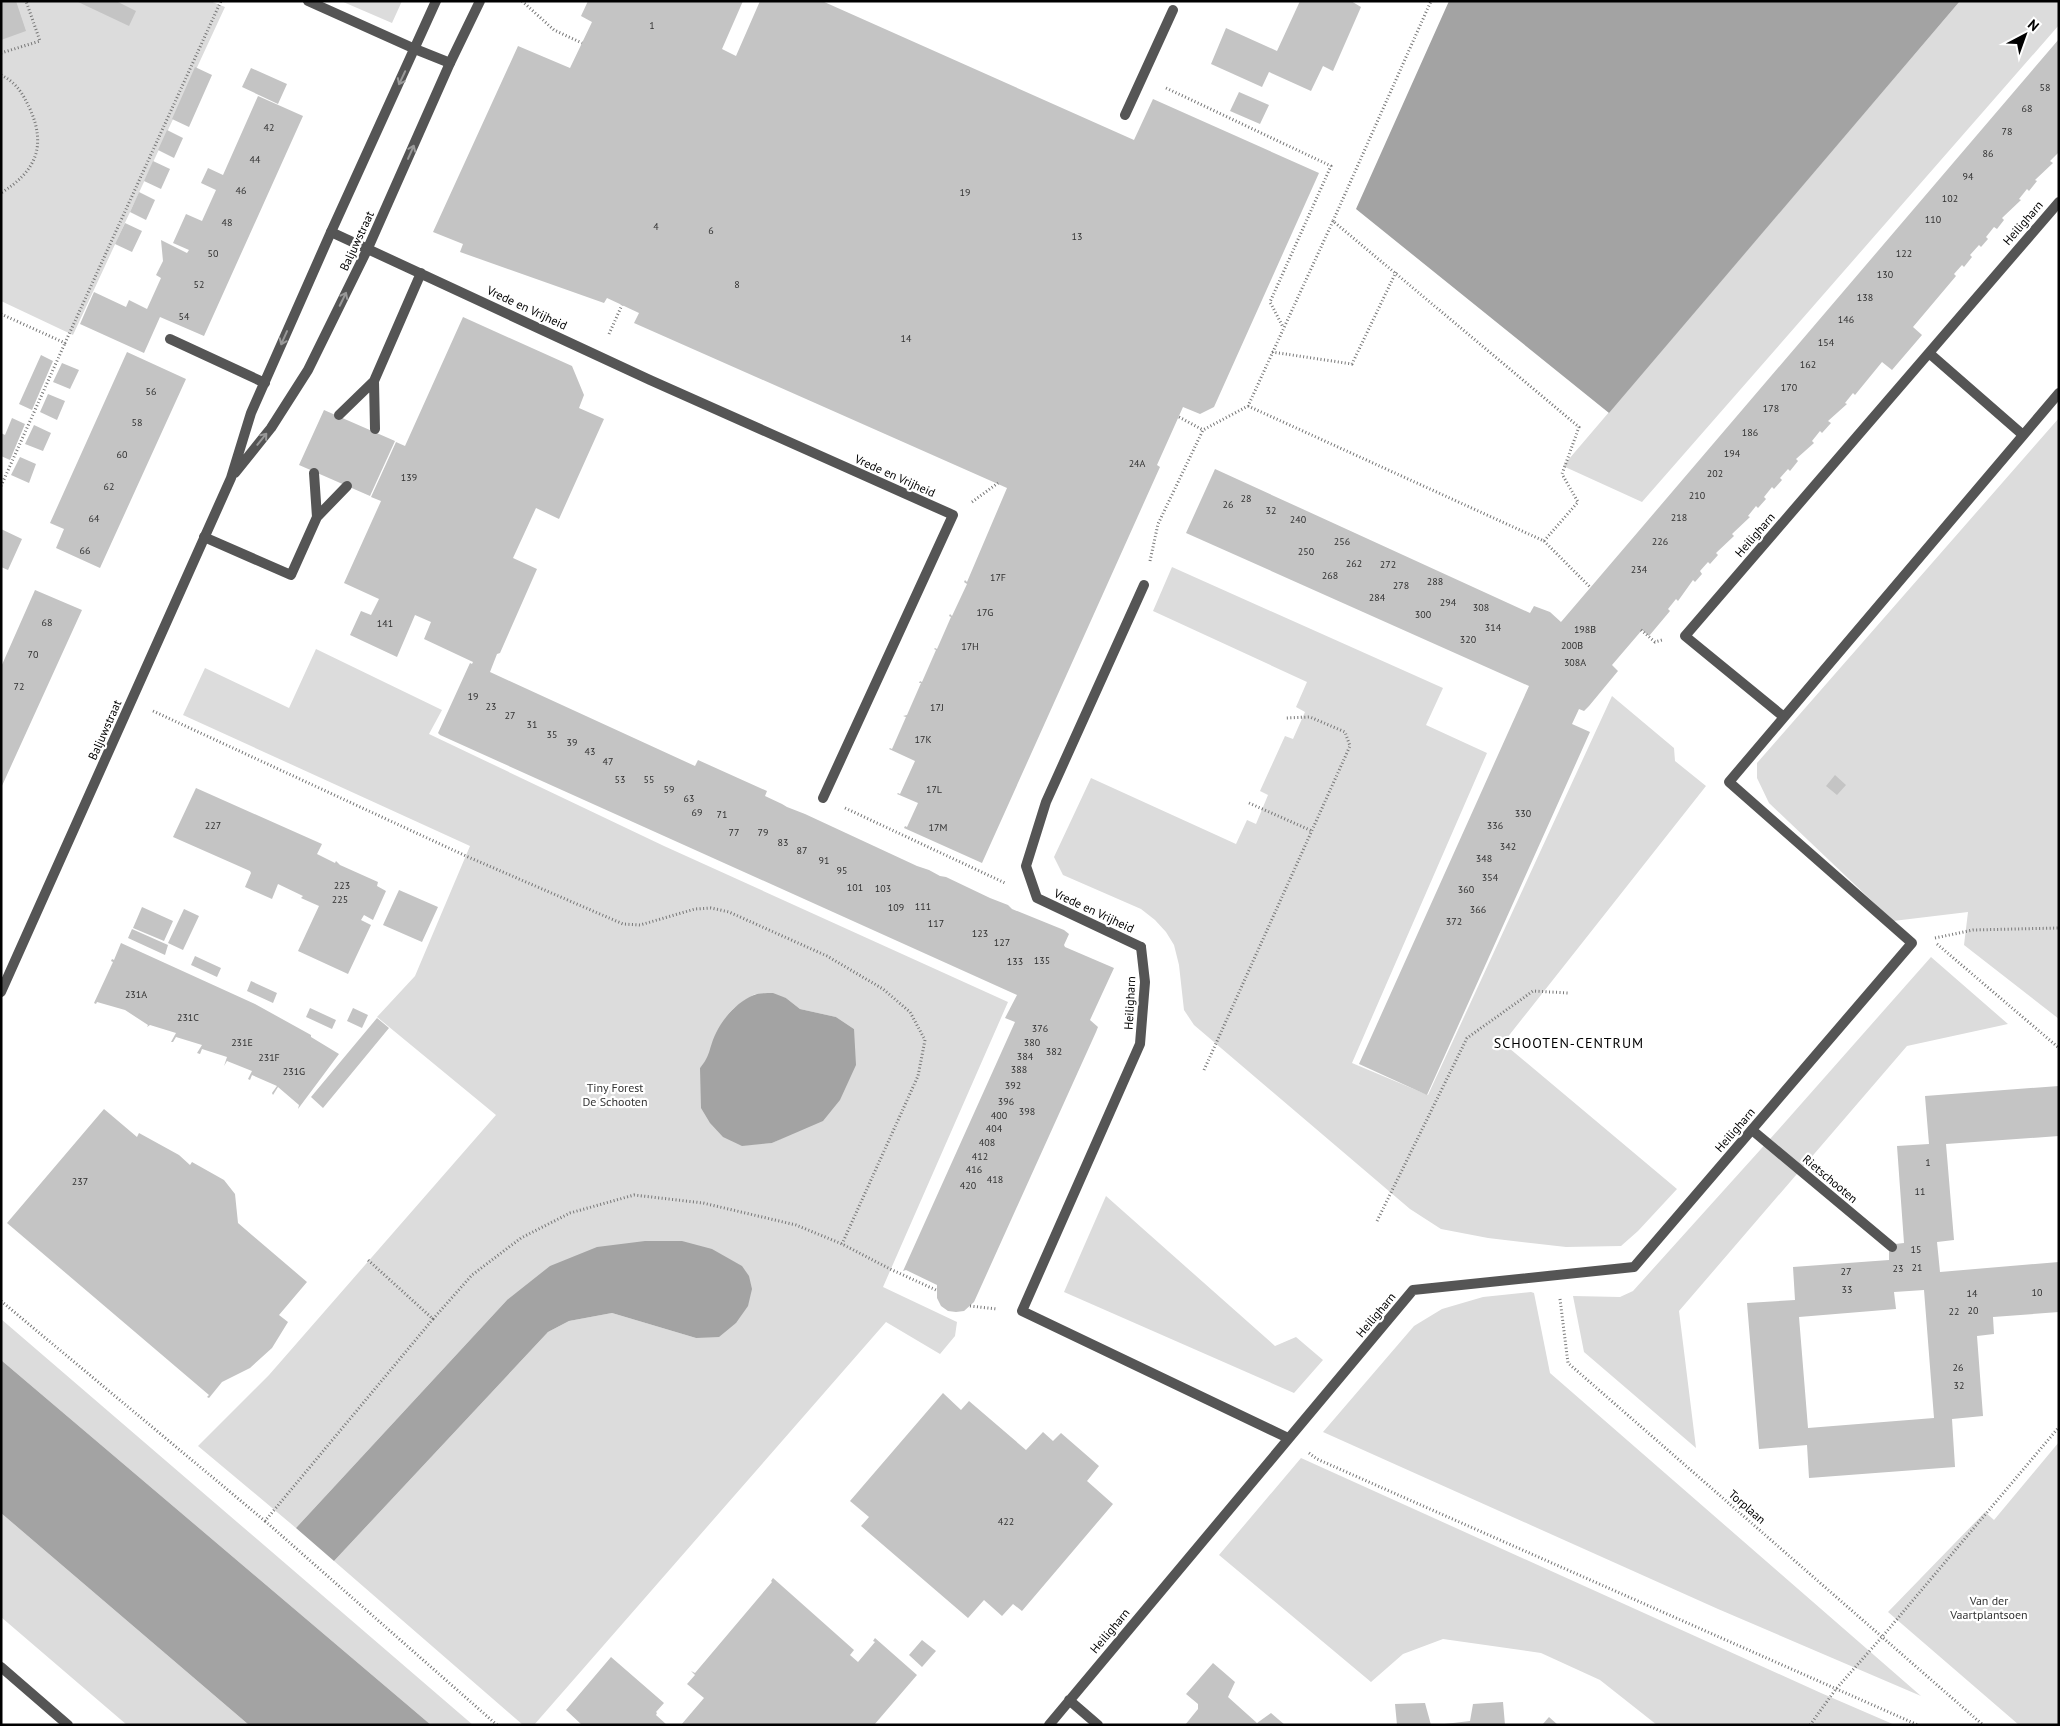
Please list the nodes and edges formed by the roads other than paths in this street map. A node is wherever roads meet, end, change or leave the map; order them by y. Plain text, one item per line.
1 (308, 1) edge
2 (436, 1) edge
3 (480, 1) edge
4 (1173, 10) dead end
5 (415, 49) junction
6 (450, 63) junction
7 (1125, 115) dead end
8 (2059, 202) edge
9 (331, 232) junction
10 (368, 248) junction
11 (422, 273) junction
12 (170, 339) dead end
13 (1929, 353) junction
14 (374, 381) junction
15 (265, 383) junction
16 (2059, 393) edge
17 (339, 416) dead end
18 (375, 429) dead end
19 (2023, 435) junction
20 (314, 473) dead end
21 (231, 478) junction
22 (347, 486) dead end
23 (317, 517) junction
24 (204, 537) junction
25 (1144, 585) road end
26 (1784, 717) junction
27 (823, 798) road end
28 (1141, 947) joint
29 (1, 992) edge
30 (1752, 1130) junction
31 (1892, 1247) dead end
32 (1288, 1438) junction
33 (1, 1667) edge
34 (1069, 1700) junction
35 (68, 1725) edge
36 (1049, 1725) edge
37 (1098, 1725) edge

1 - 5 street
2 - 5 street, Baljuwstraat
3 - 6 street, Baljuwstraat
4 - 7 street
5 - 6 street
5 -> 9 street, Baljuwstraat
10 -> 6 street, Baljuwstraat
8 - 13 street, Heiligharn
9 - 10 street, Vrede en Vrijheid
9 -> 15 street, Baljuwstraat
10 - 11 street, Vrede en Vrijheid
21 -> 10 street, Baljuwstraat
11 - 14 street
11 - 27 street, Vrede en Vrijheid
12 - 15 street
13 - 19 street
13 - 26 street, Heiligharn
14 - 17 street
14 - 18 street
15 - 21 street, Baljuwstraat
16 - 19 street, Heiligharn
19 - 26 street, Heiligharn
20 - 23 street
21 - 24 street, Baljuwstraat
22 - 23 street
23 - 24 street
24 - 29 street, Baljuwstraat
25 - 28 street, Vrede en Vrijheid
26 - 30 street, Heiligharn
28 - 32 street, Heiligharn
30 - 31 street, Rietschooten
30 - 32 street, Heiligharn
32 - 34 street, Heiligharn
33 - 35 street
34 - 36 street, Heiligharn
34 - 37 street

